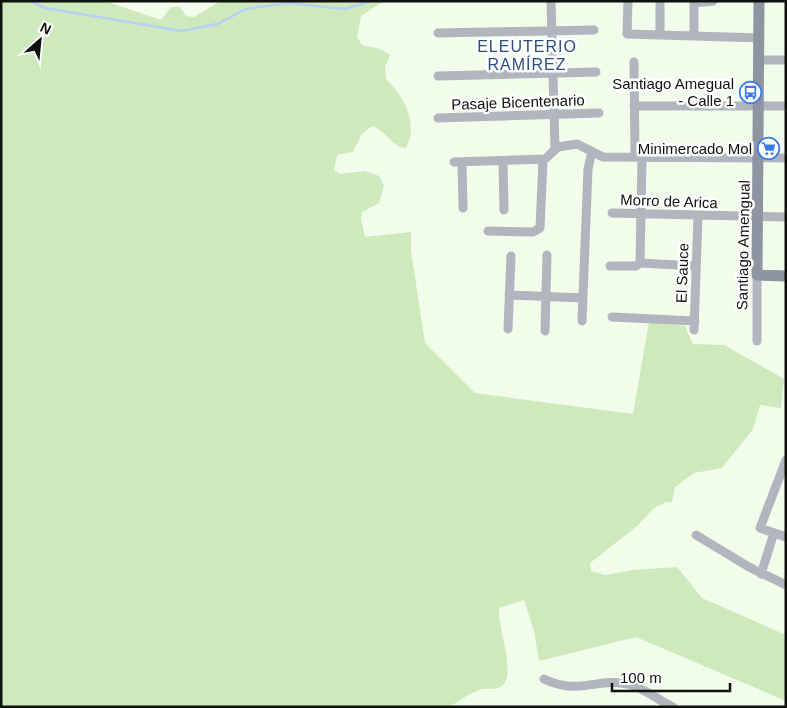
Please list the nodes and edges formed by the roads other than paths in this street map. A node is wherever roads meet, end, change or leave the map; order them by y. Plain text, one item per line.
1 (551, 1) edge
2 (628, 1) edge
3 (660, 1) edge
4 (713, 1) edge
5 (759, 1) edge
6 (694, 2) edge
7 (594, 30) dead end
8 (552, 31) junction
9 (438, 33) dead end
10 (660, 35) junction
11 (694, 36) junction
12 (760, 38) junction
13 (760, 60) junction
14 (786, 60) edge
15 (634, 62) dead end
16 (596, 72) dead end
17 (553, 73) junction
18 (438, 76) dead end
19 (634, 106) junction
20 (759, 106) junction
21 (786, 106) edge
22 (599, 113) dead end
23 (554, 114) junction
24 (438, 118) dead end
25 (555, 149) junction
26 (592, 152) junction
27 (638, 158) junction
28 (759, 158) junction
29 (786, 158) edge
30 (503, 160) junction
31 (543, 160) junction
32 (463, 208) dead end
33 (504, 210) dead end
34 (612, 212) dead end
35 (641, 215) junction
36 (698, 216) junction
37 (758, 217) junction
38 (786, 218) edge
39 (488, 230) dead end
40 (547, 255) dead end
41 (511, 256) dead end
42 (640, 263) junction
43 (610, 266) dead end
44 (696, 266) junction
45 (757, 276) junction
46 (786, 276) edge
47 (509, 295) junction
48 (546, 296) junction
49 (583, 298) junction
50 (612, 317) dead end
51 (582, 322) dead end
52 (508, 329) dead end
53 (545, 331) dead end
54 (756, 341) dead end
55 (786, 460) edge
56 (774, 533) junction
57 (696, 535) dead end
58 (786, 537) edge
59 (761, 574) junction
60 (786, 585) edge
61 (544, 679) dead end
62 (673, 707) edge

1 - 8 street
2 - 10 street
3 - 10 street
4 - 6 street
5 - 12 street, Santiago Amengual
6 - 11 street
7 - 8 street
8 - 9 street
8 - 17 street
10 - 11 street
11 - 12 street
12 - 13 street, Santiago Amengual
13 - 14 street
13 - 20 street, Santiago Amengual
15 - 19 street
16 - 17 street
17 - 18 street
17 - 23 street
19 - 20 street
19 - 27 street
20 - 21 street
20 - 28 street, Santiago Amengual
22 - 23 street, Pasaje Bicentenario
23 - 24 street, Pasaje Bicentenario
23 - 25 street
25 - 26 street
25 - 31 street
26 - 27 street
26 - 49 street
27 - 28 street
27 - 35 street
28 - 29 street
28 - 37 street, Santiago Amengual
30 - 31 street
30 - 32 street
30 - 33 street
31 - 39 street
34 - 35 street, Morro de Arica
35 - 36 street, Morro de Arica
35 - 42 street
36 - 37 street, Morro de Arica
36 - 44 street, El Sauce
37 - 38 street, Morro de Arica
37 - 45 street, Santiago Amengual
40 - 48 street
41 - 47 street
42 - 43 street
42 - 44 street
44 - 50 street, El Sauce
45 - 46 street
45 - 54 street, Santiago Amengual
47 - 48 street
47 - 52 street
48 - 49 street
48 - 53 street
49 - 51 street
55 - 56 street
56 - 58 street
56 - 59 street
57 - 59 street
59 - 60 street
61 - 62 street

